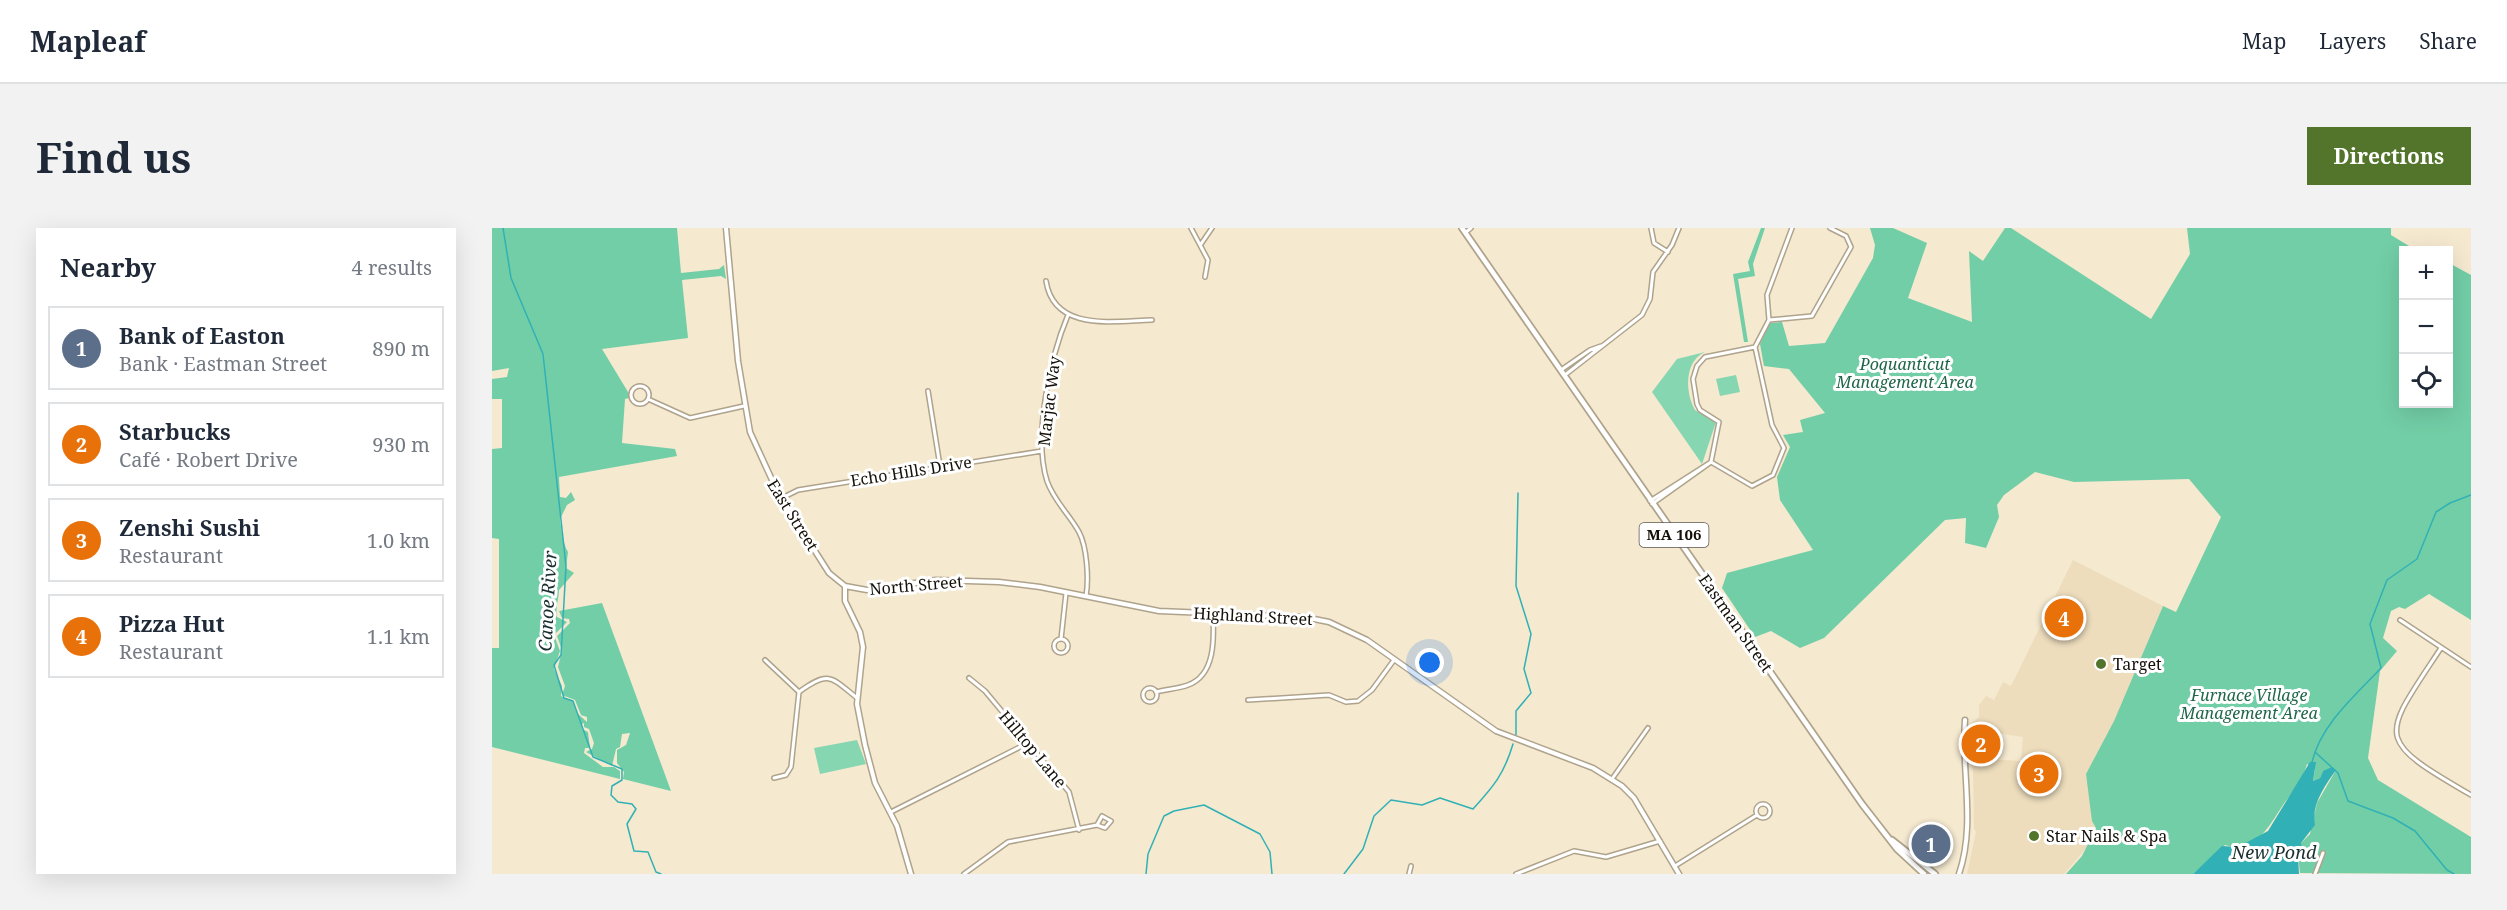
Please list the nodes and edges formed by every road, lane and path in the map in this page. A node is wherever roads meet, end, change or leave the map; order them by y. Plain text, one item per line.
1 (726, 228) edge
2 (1191, 228) edge
3 (1212, 228) edge
4 (1471, 228) edge
5 (1651, 228) edge
6 (1679, 228) edge
7 (1792, 228) edge
8 (1830, 228) edge
9 (1463, 230) edge
10 (1200, 244) junction
11 (1668, 252) junction
12 (1205, 277) dead end
13 (1046, 280) dead end
14 (1068, 315) junction
15 (1152, 320) dead end
16 (1769, 320) junction
17 (1602, 345) junction
18 (1755, 347) junction
19 (1561, 370) junction
20 (1565, 375) junction
21 (928, 391) dead end
22 (648, 399) junction
23 (744, 406) junction
24 (1042, 451) junction
25 (1711, 462) junction
26 (940, 467) junction
27 (782, 498) junction
28 (1651, 502) junction
29 (1023, 584) joint
30 (845, 586) junction
31 (1066, 593) junction
32 (1085, 597) junction
33 (1213, 614) junction
34 (2400, 620) dead end
35 (1061, 639) junction
36 (2441, 648) junction
37 (765, 660) dead end
38 (1394, 660) junction
39 (2471, 667) edge
40 (969, 678) dead end
41 (799, 692) junction
42 (1156, 692) junction
43 (857, 698) junction
44 (1248, 700) dead end
45 (1965, 720) dead end
46 (1648, 728) dead end
47 (1028, 743) junction
48 (774, 778) dead end
49 (1612, 779) junction
50 (2471, 795) edge
51 (891, 812) junction
52 (1757, 815) junction
53 (1097, 825) junction
54 (1079, 830) junction
55 (1890, 839) junction
56 (1660, 840) junction
57 (2323, 853) dead end
58 (1411, 866) dead end
59 (1675, 866) junction
60 (911, 874) edge
61 (964, 874) edge
62 (1409, 874) edge
63 (1516, 874) edge
64 (1679, 874) edge
65 (1924, 874) edge
66 (1935, 874) edge
67 (1959, 874) edge
68 (2315, 874) edge

1 - 23 street, East Street
2 - 10 street
3 - 10 street
4 - 9 street
5 - 11 street
6 - 11 street
7 - 16 street
8 - 16 street
9 - 19 main road, Eastman Street / MA 106
10 - 12 street
11 - 17 street
13 - 14 street
14 - 15 street
14 - 24 street, Marjac Way
16 - 18 street
17 - 19 street
17 - 20 street
18 - 25 street
18 - 25 street
19 - 20 main road, Eastman Street / MA 106
20 - 28 main road, Eastman Street / MA 106
21 - 26 street
22 - 22 street
22 - 23 street
23 - 27 street, East Street
24 - 26 street, Echo Hills Drive
24 - 32 street, Marjac Way
25 - 28 street
26 - 27 street, Echo Hills Drive
27 - 30 street, East Street
28 - 55 main road, Eastman Street / MA 106
29 - 30 street, North Street
29 - 31 street, Highland Street
30 - 43 street
31 - 32 street, Highland Street
31 - 35 street
32 - 33 street, Highland Street
33 - 38 street, Highland Street
33 - 42 street
34 - 36 street
35 - 35 street
36 - 39 street
36 - 50 street
37 - 41 street
38 - 44 street
38 - 49 street, Highland Street
40 - 47 street, Hilltop Lane
41 - 43 street
41 - 48 street
42 - 42 street
43 - 51 street
45 - 67 street
46 - 49 street
47 - 51 street
47 - 54 street, Hilltop Lane
49 - 56 street, Highland Street
51 - 60 street
52 - 52 street
52 - 59 street
53 - 53 street
53 - 54 street
54 - 61 street
55 - 65 main road, Eastman Street / MA 106
55 - 66 main road, Eastman Street / MA 106
56 - 59 street, Highland Street
56 - 63 street
57 - 68 street
58 - 62 street
59 - 64 street, Highland Street

